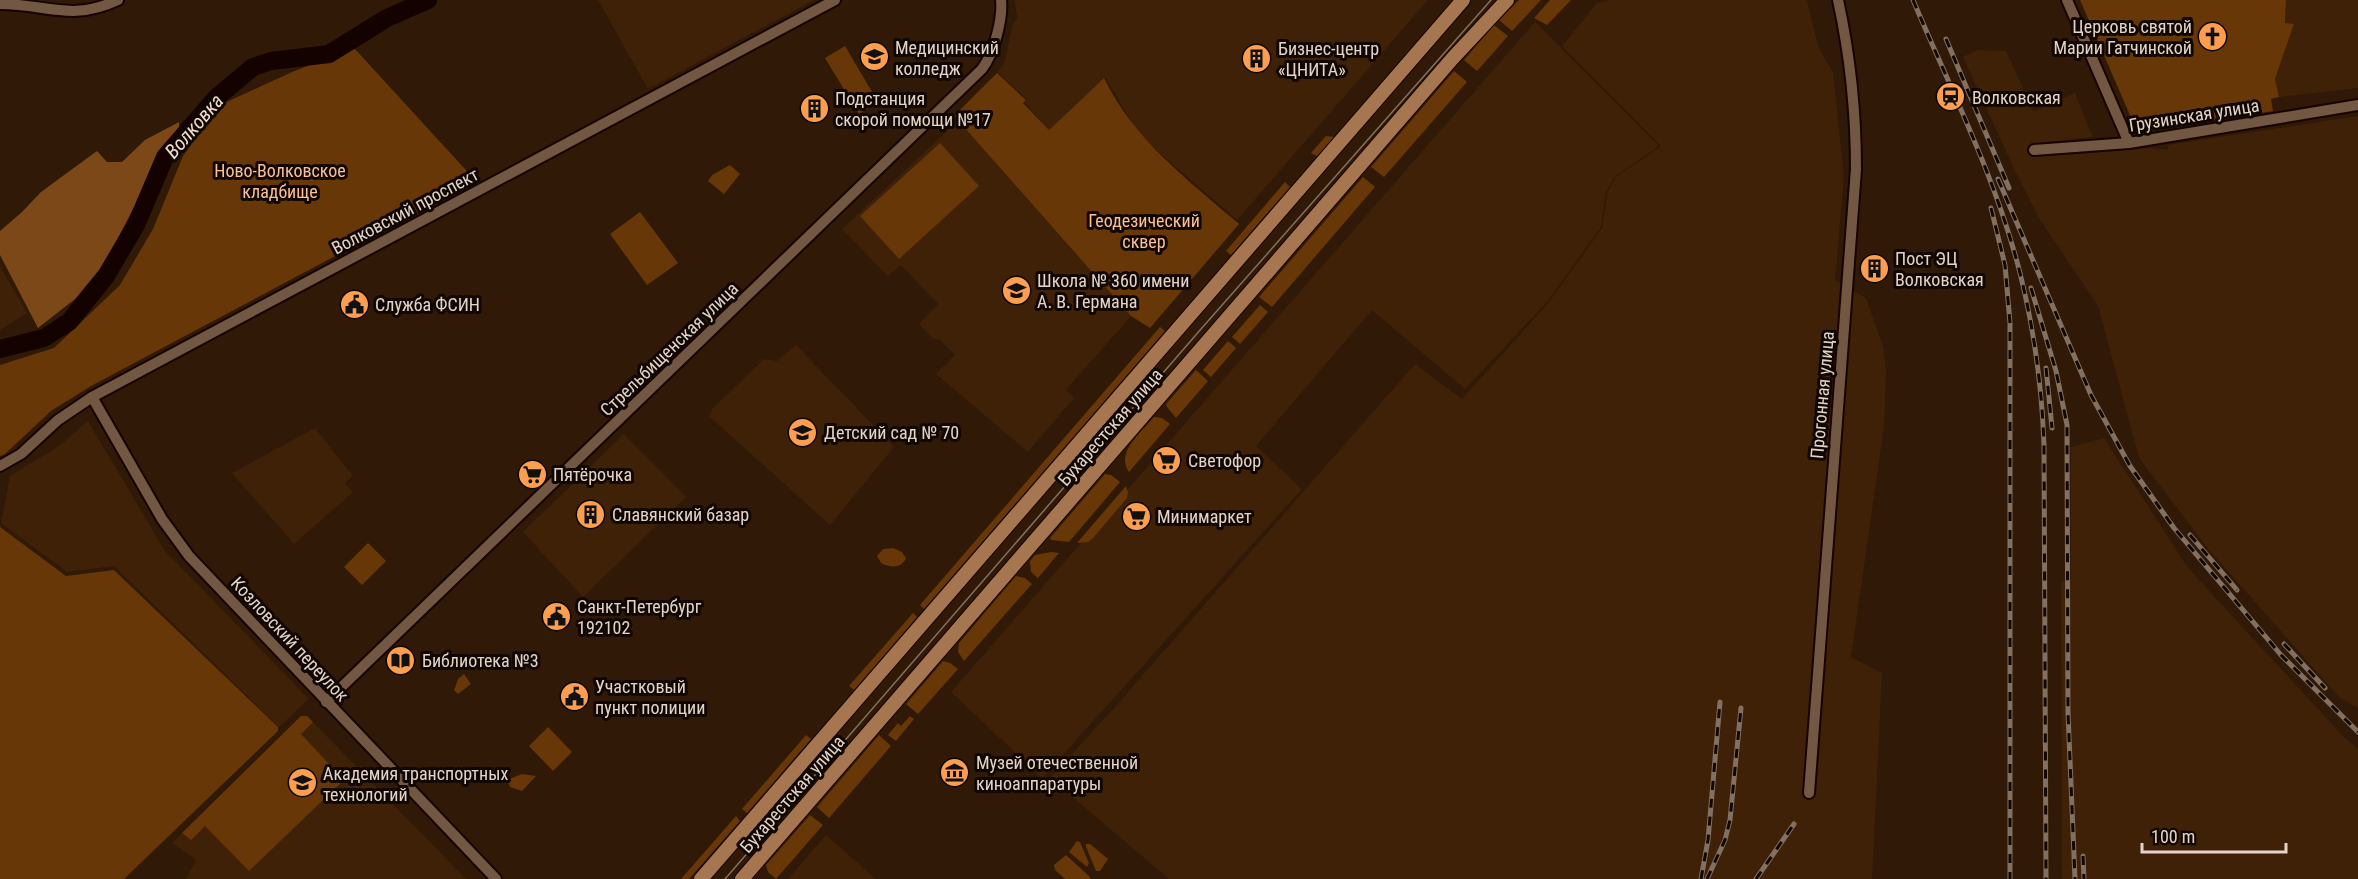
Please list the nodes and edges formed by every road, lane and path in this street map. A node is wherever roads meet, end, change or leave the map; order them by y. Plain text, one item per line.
1 (118, 0) edge
2 (836, 0) edge
3 (1001, 0) edge
4 (1463, 0) edge
5 (1507, 0) edge
6 (1838, 0) edge
7 (2067, 0) edge
8 (0, 4) edge
9 (104, 4) edge
10 (2358, 105) edge
11 (2129, 143) junction
12 (2034, 150) dead end
13 (92, 397) junction
14 (0, 466) edge
15 (326, 702) junction
16 (1809, 793) dead end
17 (496, 879) edge
18 (701, 879) edge
19 (742, 879) edge

1 - 9 street
2 - 13 street, Волковский проспект
3 - 15 street, Стрельбищенская улица
4 - 18 main road, Бухарестская улица
5 - 19 main road, Бухарестская улица
6 - 16 street, Прогонная улица
7 - 11 street
8 - 9 street
10 - 11 street, Грузинская улица
11 - 12 street, Грузинская улица
13 - 14 street, Волковский проспект
13 - 15 street, Козловский переулок
15 - 17 street, Козловский переулок

